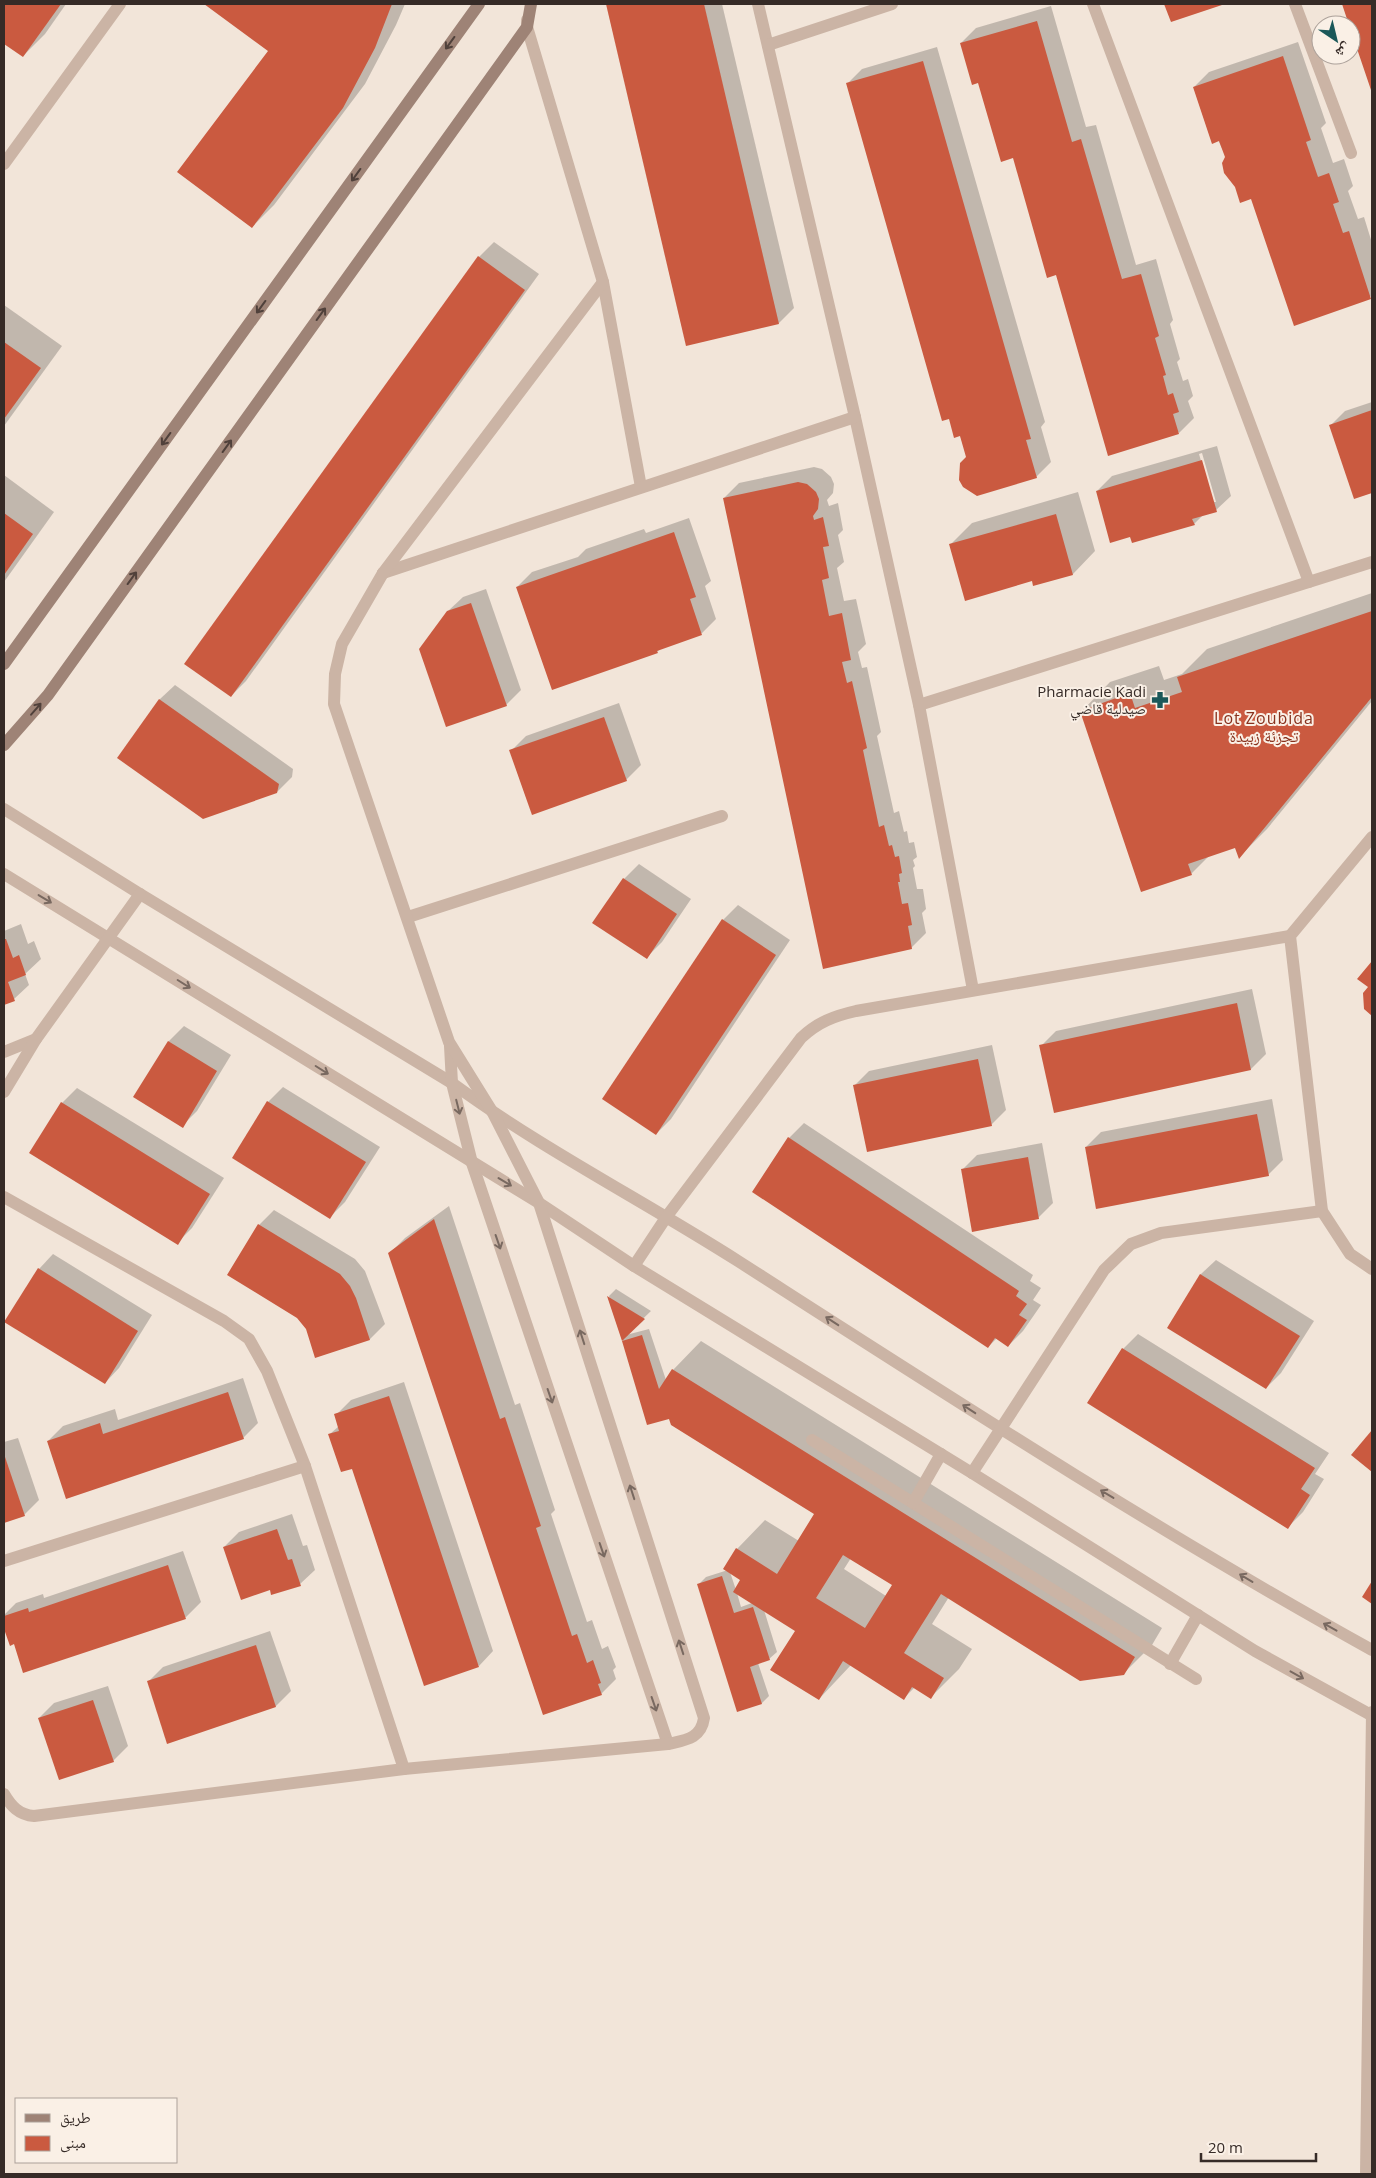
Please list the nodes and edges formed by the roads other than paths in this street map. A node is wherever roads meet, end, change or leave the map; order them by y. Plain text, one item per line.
1 (120, 4) edge
2 (479, 4) edge
3 (527, 4) edge
4 (531, 4) edge
5 (758, 4) edge
6 (892, 4) edge
7 (1093, 4) edge
8 (1295, 4) edge
9 (527, 27) junction
10 (768, 46) junction
11 (1351, 152) dead end
12 (4, 164) edge
13 (603, 282) junction
14 (856, 418) junction
15 (641, 488) junction
16 (1372, 562) edge
17 (383, 573) junction
18 (1309, 582) junction
19 (4, 664) edge
20 (919, 705) junction
21 (4, 745) edge
22 (4, 809) edge
23 (722, 816) dead end
24 (1372, 837) edge
25 (4, 874) edge
26 (140, 894) junction
27 (408, 917) junction
28 (1290, 936) junction
29 (109, 938) junction
30 (973, 990) junction
31 (36, 1039) junction
32 (449, 1042) junction
33 (4, 1052) edge
34 (452, 1083) junction
35 (4, 1092) edge
36 (493, 1113) junction
37 (472, 1162) junction
38 (4, 1197) edge
39 (539, 1203) junction
40 (1322, 1211) junction
41 (668, 1216) junction
42 (634, 1266) junction
43 (1372, 1269) edge
44 (1000, 1429) junction
45 (812, 1440) dead end
46 (941, 1454) junction
47 (305, 1466) junction
48 (972, 1473) junction
49 (913, 1503) junction
50 (4, 1561) edge
51 (1198, 1615) junction
52 (1372, 1650) edge
53 (1170, 1664) junction
54 (1196, 1679) dead end
55 (1372, 1713) edge
56 (668, 1744) junction
57 (404, 1769) junction
58 (4, 1794) edge
59 (1366, 2174) edge

1 - 12 street
2 -> 19 main road
3 - 9 street
4 - 9 main road
5 - 10 street
6 - 10 street
7 - 18 street
8 - 11 street
9 - 13 street
21 -> 9 main road
10 - 14 street
13 - 15 street
13 - 17 street
14 - 15 street
14 - 20 street
15 - 17 street
16 - 18 street
17 - 27 street
18 - 20 street
20 - 30 street
22 - 26 street
23 - 27 street
24 - 28 street
25 -> 29 street
26 - 29 street
26 - 34 street
27 - 32 street
28 - 30 street
28 - 40 street
29 - 31 street
29 -> 37 street
30 - 41 street
31 - 33 street
31 - 35 street
32 - 34 street
32 - 36 street
34 - 36 street
34 -> 37 street
36 - 39 street
36 - 41 street
37 -> 39 street
37 -> 56 street
38 - 47 street
39 - 42 street
56 -> 39 street
40 - 43 street
40 - 44 street
41 - 42 street
44 -> 41 street
42 - 46 street
44 - 48 street
52 -> 44 street
45 - 49 street
46 - 48 street
46 - 49 street
47 - 50 street
47 - 57 street
48 - 51 street
49 - 53 street
51 - 53 street
51 -> 55 street
53 - 54 street
55 - 59 street
56 - 57 street
57 - 58 street

